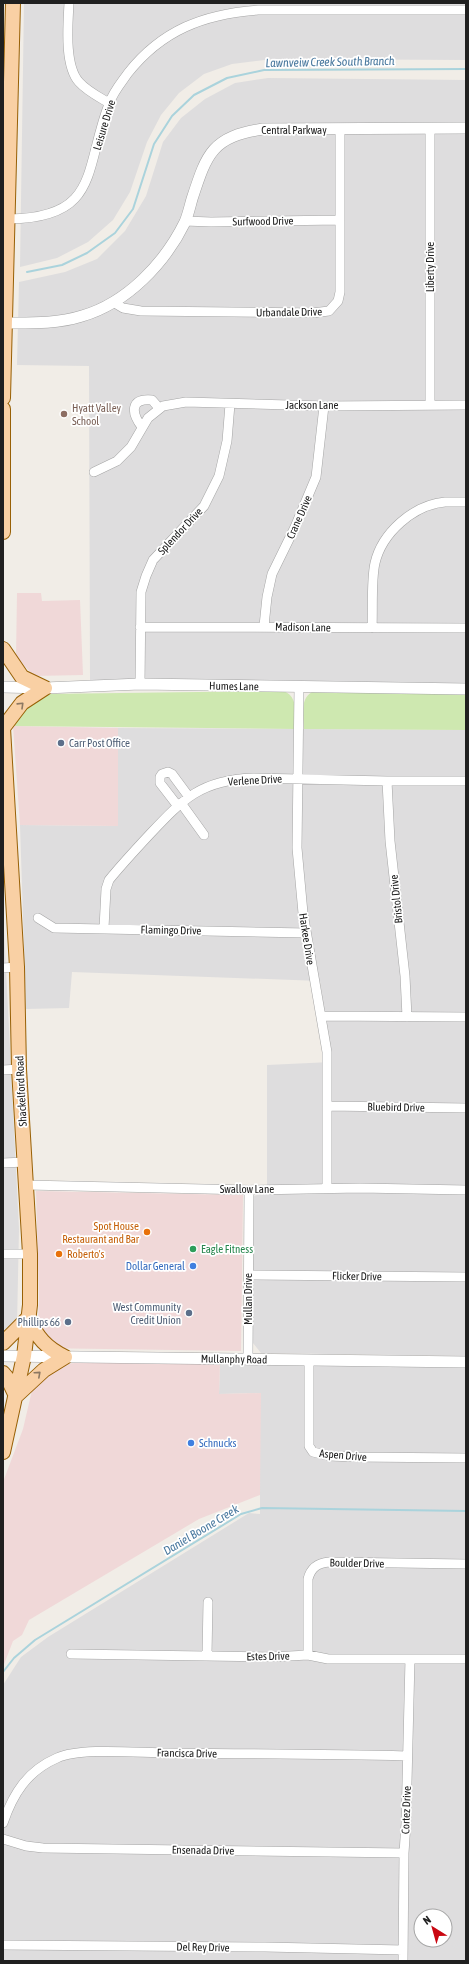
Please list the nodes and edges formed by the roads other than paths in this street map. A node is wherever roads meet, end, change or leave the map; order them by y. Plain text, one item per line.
1 (13, 3) edge
2 (69, 3) edge
3 (466, 10) edge
4 (109, 103) junction
5 (466, 128) edge
6 (340, 129) junction
7 (430, 129) junction
8 (9, 219) junction
9 (340, 220) junction
10 (186, 221) junction
11 (113, 302) junction
12 (4, 322) edge
13 (3, 398) edge
14 (230, 404) junction
15 (430, 404) junction
16 (466, 405) edge
17 (324, 406) junction
18 (159, 408) junction
19 (3, 409) edge
20 (142, 427) junction
21 (94, 472) dead end
22 (466, 502) edge
23 (3, 532) edge
24 (264, 626) junction
25 (140, 627) junction
26 (372, 628) junction
27 (466, 628) edge
28 (3, 649) edge
29 (140, 684) junction
30 (3, 687) edge
31 (45, 688) junction
32 (299, 688) junction
33 (466, 689) edge
34 (3, 728) edge
35 (297, 778) junction
36 (466, 780) edge
37 (387, 781) junction
38 (189, 797) junction
39 (179, 804) junction
40 (204, 835) dead end
41 (38, 918) dead end
42 (104, 928) junction
43 (306, 933) junction
44 (10, 968) edge
45 (322, 1016) junction
46 (407, 1016) junction
47 (466, 1017) edge
48 (19, 1069) junction
49 (3, 1070) edge
50 (327, 1106) junction
51 (466, 1108) edge
52 (25, 1162) junction
53 (3, 1163) edge
54 (27, 1185) junction
55 (327, 1188) junction
56 (249, 1190) junction
57 (466, 1190) edge
58 (3, 1254) edge
59 (30, 1254) junction
60 (249, 1275) junction
61 (466, 1277) edge
62 (28, 1318) junction
63 (3, 1344) edge
64 (3, 1356) edge
65 (24, 1356) junction
66 (65, 1357) junction
67 (248, 1359) junction
68 (309, 1360) junction
69 (466, 1362) edge
70 (3, 1373) edge
71 (16, 1396) junction
72 (3, 1452) edge
73 (466, 1458) edge
74 (466, 1564) edge
75 (208, 1602) dead end
76 (70, 1654) dead end
77 (207, 1655) junction
78 (308, 1655) junction
79 (410, 1659) junction
80 (466, 1659) edge
81 (406, 1756) junction
82 (3, 1823) edge
83 (3, 1839) edge
84 (404, 1853) junction
85 (3, 1945) edge
86 (403, 1950) junction
87 (403, 1961) edge

1 - 8 main road
2 - 4 street
3 - 4 street, Leisure Drive
4 - 8 street, Leisure Drive
5 - 7 street, Central Parkway
6 - 7 street, Central Parkway
6 - 9 street, Urbandale Drive
6 - 10 street, Central Parkway
7 - 15 street, Liberty Drive
8 - 12 main road
9 - 10 street, Surfwood Drive
9 - 11 street, Urbandale Drive
10 - 11 street, Central Parkway
11 - 12 street, Central Parkway
12 - 13 main road
14 - 17 street, Jackson Lane
14 - 18 street, Jackson Lane
14 - 25 street, Splendor Drive
15 - 16 street, Jackson Lane
15 - 17 street, Jackson Lane
17 - 24 street, Crane Drive
18 - 20 street
18 - 20 street
19 - 23 main road
20 - 21 street
22 - 26 street
24 - 25 street, Madison Lane
24 - 26 street, Madison Lane
25 - 29 street, Splendor Drive
26 - 27 street, Madison Lane
28 - 31 main road
29 - 31 street, Humes Lane
29 - 32 street, Humes Lane
30 - 31 street, Humes Lane
34 -> 31 main road
32 - 33 street, Humes Lane
32 - 35 street, Harkee Drive
34 - 44 main road, Shackelford Road
35 - 37 street, Verlene Drive
35 - 38 street, Verlene Drive
35 - 43 street, Harkee Drive
36 - 37 street, Verlene Drive
37 - 46 street, Bristol Drive
38 - 39 street, Verlene Drive
38 - 39 street
39 - 40 street
39 - 42 street, Verlene Drive
41 - 42 street, Flamingo Drive
42 - 43 street, Flamingo Drive
43 - 45 street, Harkee Drive
44 - 48 main road, Shackelford Road
45 - 46 street
45 - 50 street, Harkee Drive
46 - 47 street
48 - 49 street
48 - 52 main road, Shackelford Road
50 - 51 street, Bluebird Drive
50 - 55 street, Harkee Drive
52 - 53 street
52 - 54 main road, Shackelford Road
54 - 56 street, Swallow Lane
54 - 59 main road, Shackelford Road
55 - 56 street, Swallow Lane
55 - 57 street, Swallow Lane
56 - 60 street, Mullan Drive
58 - 59 street
59 - 62 main road, Shackelford Road
60 - 61 street, Flicker Drive
60 - 67 street, Mullan Drive
62 - 63 main road
62 - 65 main road, Shackelford Road
62 - 66 main road
64 - 65 street, Mullanphy Road
65 - 66 street, Mullanphy Road
65 - 71 main road, Shackelford Road
66 - 67 street, Mullanphy Road
71 -> 66 main road
67 - 68 street, Mullanphy Road
68 - 69 street, Mullanphy Road
68 - 73 street, Aspen Drive
70 - 71 main road
71 - 72 main road, Shackelford Road
74 - 78 street, Boulder Drive
75 - 77 street
76 - 77 street, Estes Drive
77 - 78 street, Estes Drive
78 - 79 street, Estes Drive
79 - 80 street, Estes Drive
79 - 81 street, Cortez Drive
81 - 82 street, Francisca Drive
81 - 84 street, Cortez Drive
83 - 84 street, Ensenada Drive
84 - 86 street, Cortez Drive
85 - 86 street, Del Rey Drive
86 - 87 street, Cortez Drive

